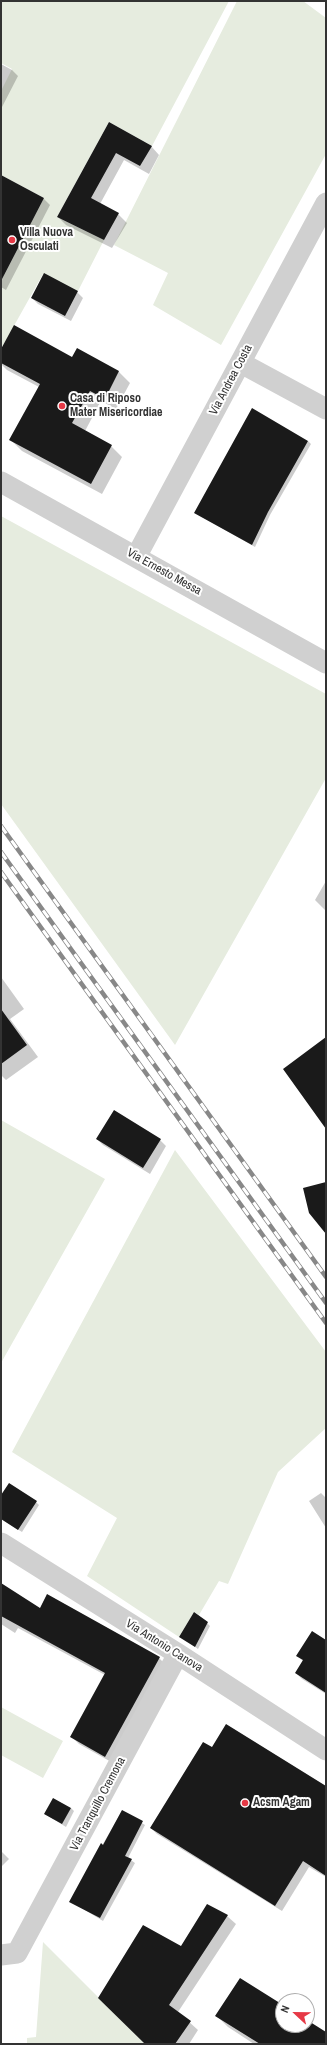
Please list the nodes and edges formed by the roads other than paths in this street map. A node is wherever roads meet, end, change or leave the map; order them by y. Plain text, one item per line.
1 (326, 203) edge
2 (241, 363) junction
3 (326, 409) edge
4 (1, 482) edge
5 (136, 557) junction
6 (326, 663) edge
7 (1, 1543) edge
8 (178, 1654) junction
9 (326, 1750) edge
10 (9, 1954) edge

1 - 2 street, Via Andrea Costa
2 - 3 street
2 - 5 street, Via Andrea Costa
4 - 5 street, Via Ernesto Messa
5 - 6 street, Via Ernesto Messa
7 - 8 street, Via Antonio Canova
8 - 9 street, Via Antonio Canova
8 - 10 street, Via Tranquillo Cremona

